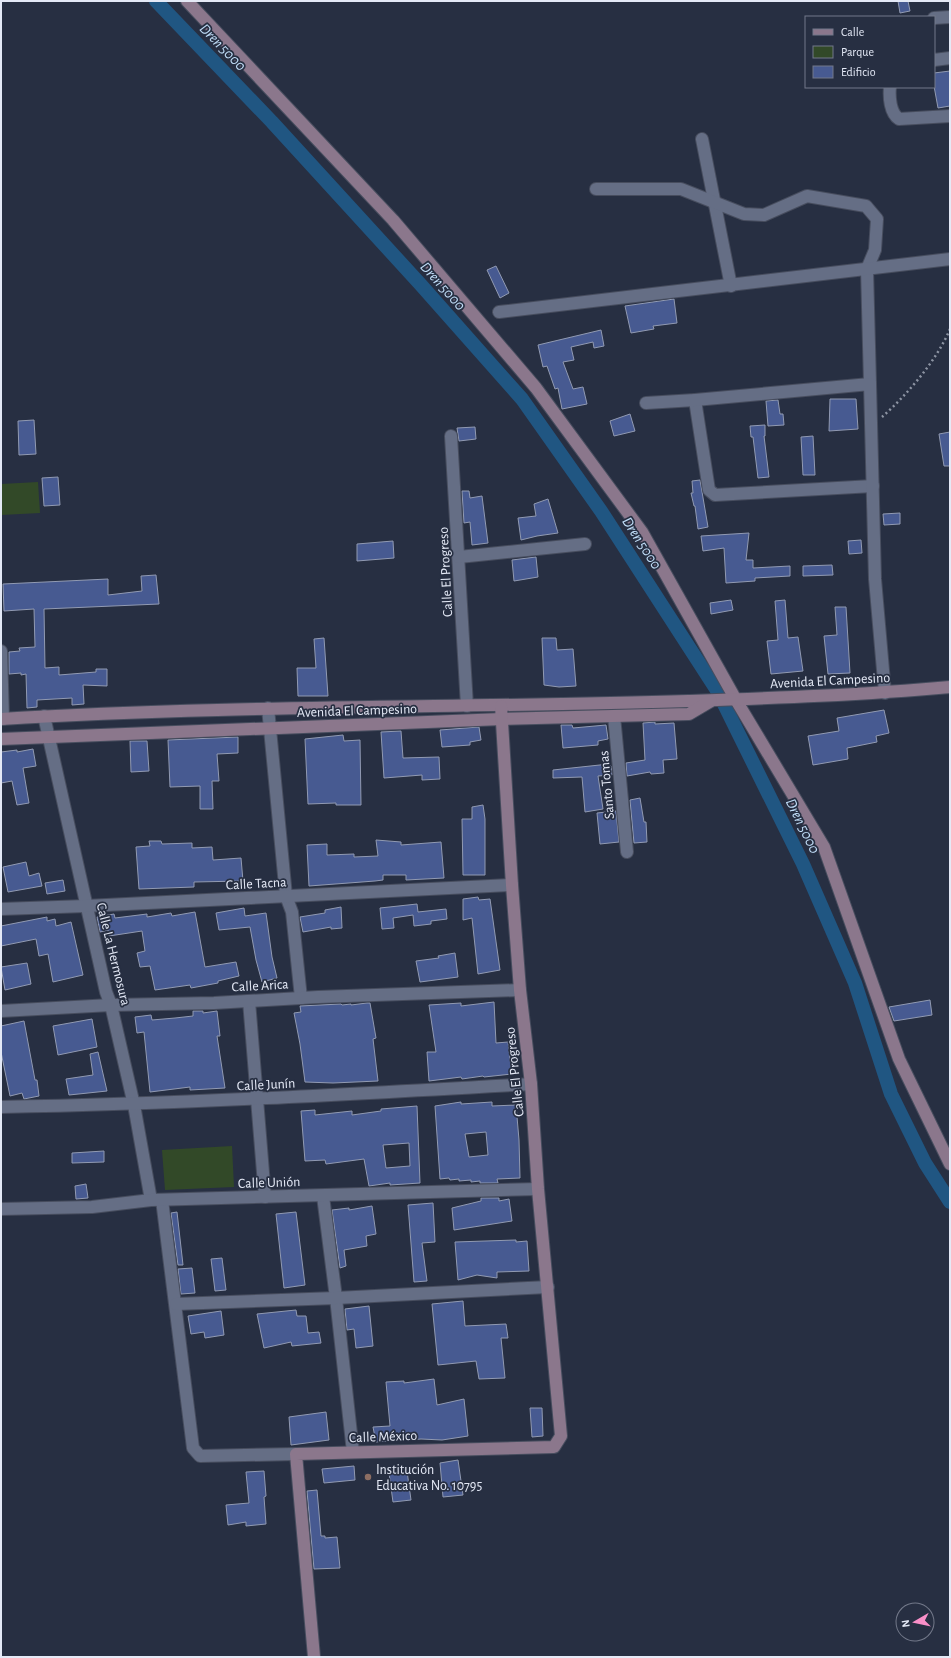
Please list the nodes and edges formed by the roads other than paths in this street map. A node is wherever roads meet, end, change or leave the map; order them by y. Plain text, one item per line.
1 (187, 1) edge
2 (950, 17) edge
3 (935, 18) edge
4 (950, 58) edge
5 (935, 60) edge
6 (890, 88) edge
7 (950, 116) edge
8 (702, 139) dead end
9 (596, 189) dead end
10 (714, 201) junction
11 (950, 259) edge
12 (867, 269) junction
13 (731, 286) junction
14 (499, 312) dead end
15 (870, 384) junction
16 (695, 400) junction
17 (646, 403) dead end
18 (451, 436) dead end
19 (873, 486) junction
20 (585, 544) dead end
21 (459, 557) junction
22 (1, 651) edge
23 (950, 687) edge
24 (885, 692) junction
25 (712, 700) junction
26 (734, 700) junction
27 (467, 706) junction
28 (502, 706) junction
29 (268, 708) junction
30 (44, 716) junction
31 (614, 716) junction
32 (2, 719) edge
33 (502, 719) junction
34 (270, 728) junction
35 (49, 738) junction
36 (1, 739) edge
37 (627, 852) dead end
38 (512, 885) junction
39 (286, 896) junction
40 (86, 906) junction
41 (1, 909) edge
42 (520, 990) junction
43 (301, 998) junction
44 (249, 1001) junction
45 (111, 1005) junction
46 (1, 1011) edge
47 (531, 1084) junction
48 (257, 1100) junction
49 (134, 1104) junction
50 (1, 1107) edge
51 (950, 1164) edge
52 (538, 1189) junction
53 (323, 1196) junction
54 (266, 1197) junction
55 (157, 1200) junction
56 (1, 1209) edge
57 (548, 1287) junction
58 (336, 1298) junction
59 (176, 1304) junction
60 (561, 1436) joint
61 (353, 1452) junction
62 (296, 1454) junction
63 (200, 1456) joint
64 (314, 1657) edge

1 - 26 street
2 - 3 street
4 - 5 street
6 - 7 street
8 - 10 street
9 - 10 street
10 - 12 street
10 - 13 street
11 - 12 street
12 - 13 street
12 - 15 street
13 - 14 street
15 - 16 street
15 - 19 street
16 - 17 street
16 - 19 street
18 - 21 street, Calle El Progreso
19 - 24 street
20 - 21 street
21 - 27 street, Calle El Progreso
22 - 32 street
23 - 24 street, Avenida El Campesino
24 - 26 street, Avenida El Campesino
25 - 26 street, Avenida El Campesino
25 - 28 street, Avenida El Campesino
25 - 31 street, Avenida El Campesino
26 - 51 street
27 - 28 street, Avenida El Campesino
27 - 29 street, Avenida El Campesino
28 - 33 street, Calle El Progreso
29 - 30 street, Avenida El Campesino
29 - 34 street
30 - 32 street, Avenida El Campesino
30 - 35 street, Calle La Hermosura
31 - 33 street, Avenida El Campesino
31 - 37 street, Santo Tomas
33 - 34 street, Avenida El Campesino
33 - 38 street, Calle El Progreso
34 - 35 street, Avenida El Campesino
34 - 39 street
35 - 36 street, Avenida El Campesino
35 - 40 street, Calle La Hermosura
38 - 39 street, Calle Tacna
38 - 42 street, Calle El Progreso
39 - 40 street, Calle Tacna
39 - 43 street
40 - 41 street, Calle Tacna
40 - 45 street, Calle La Hermosura
42 - 43 street, Calle Arica
42 - 47 street, Calle El Progreso
43 - 44 street, Calle Arica
44 - 45 street, Calle Arica
44 - 48 street
45 - 46 street, Calle Arica
45 - 49 street, Calle La Hermosura
47 - 48 street, Calle Junín
47 - 52 street, Calle El Progreso
48 - 49 street, Calle Junín
48 - 54 street
49 - 50 street, Calle Junín
49 - 55 street, Calle La Hermosura
52 - 53 street, Calle Unión
52 - 57 street, Calle El Progreso
53 - 54 street, Calle Unión
53 - 58 street
54 - 55 street, Calle Unión
55 - 56 street, Calle Unión
55 - 59 street, Calle La Hermosura
57 - 58 street
57 - 60 street, Calle El Progreso
58 - 59 street
58 - 61 street
59 - 63 street, Calle La Hermosura
60 - 61 street, Calle México
61 - 62 street, Calle México
62 - 63 street, Calle México
62 - 64 street

